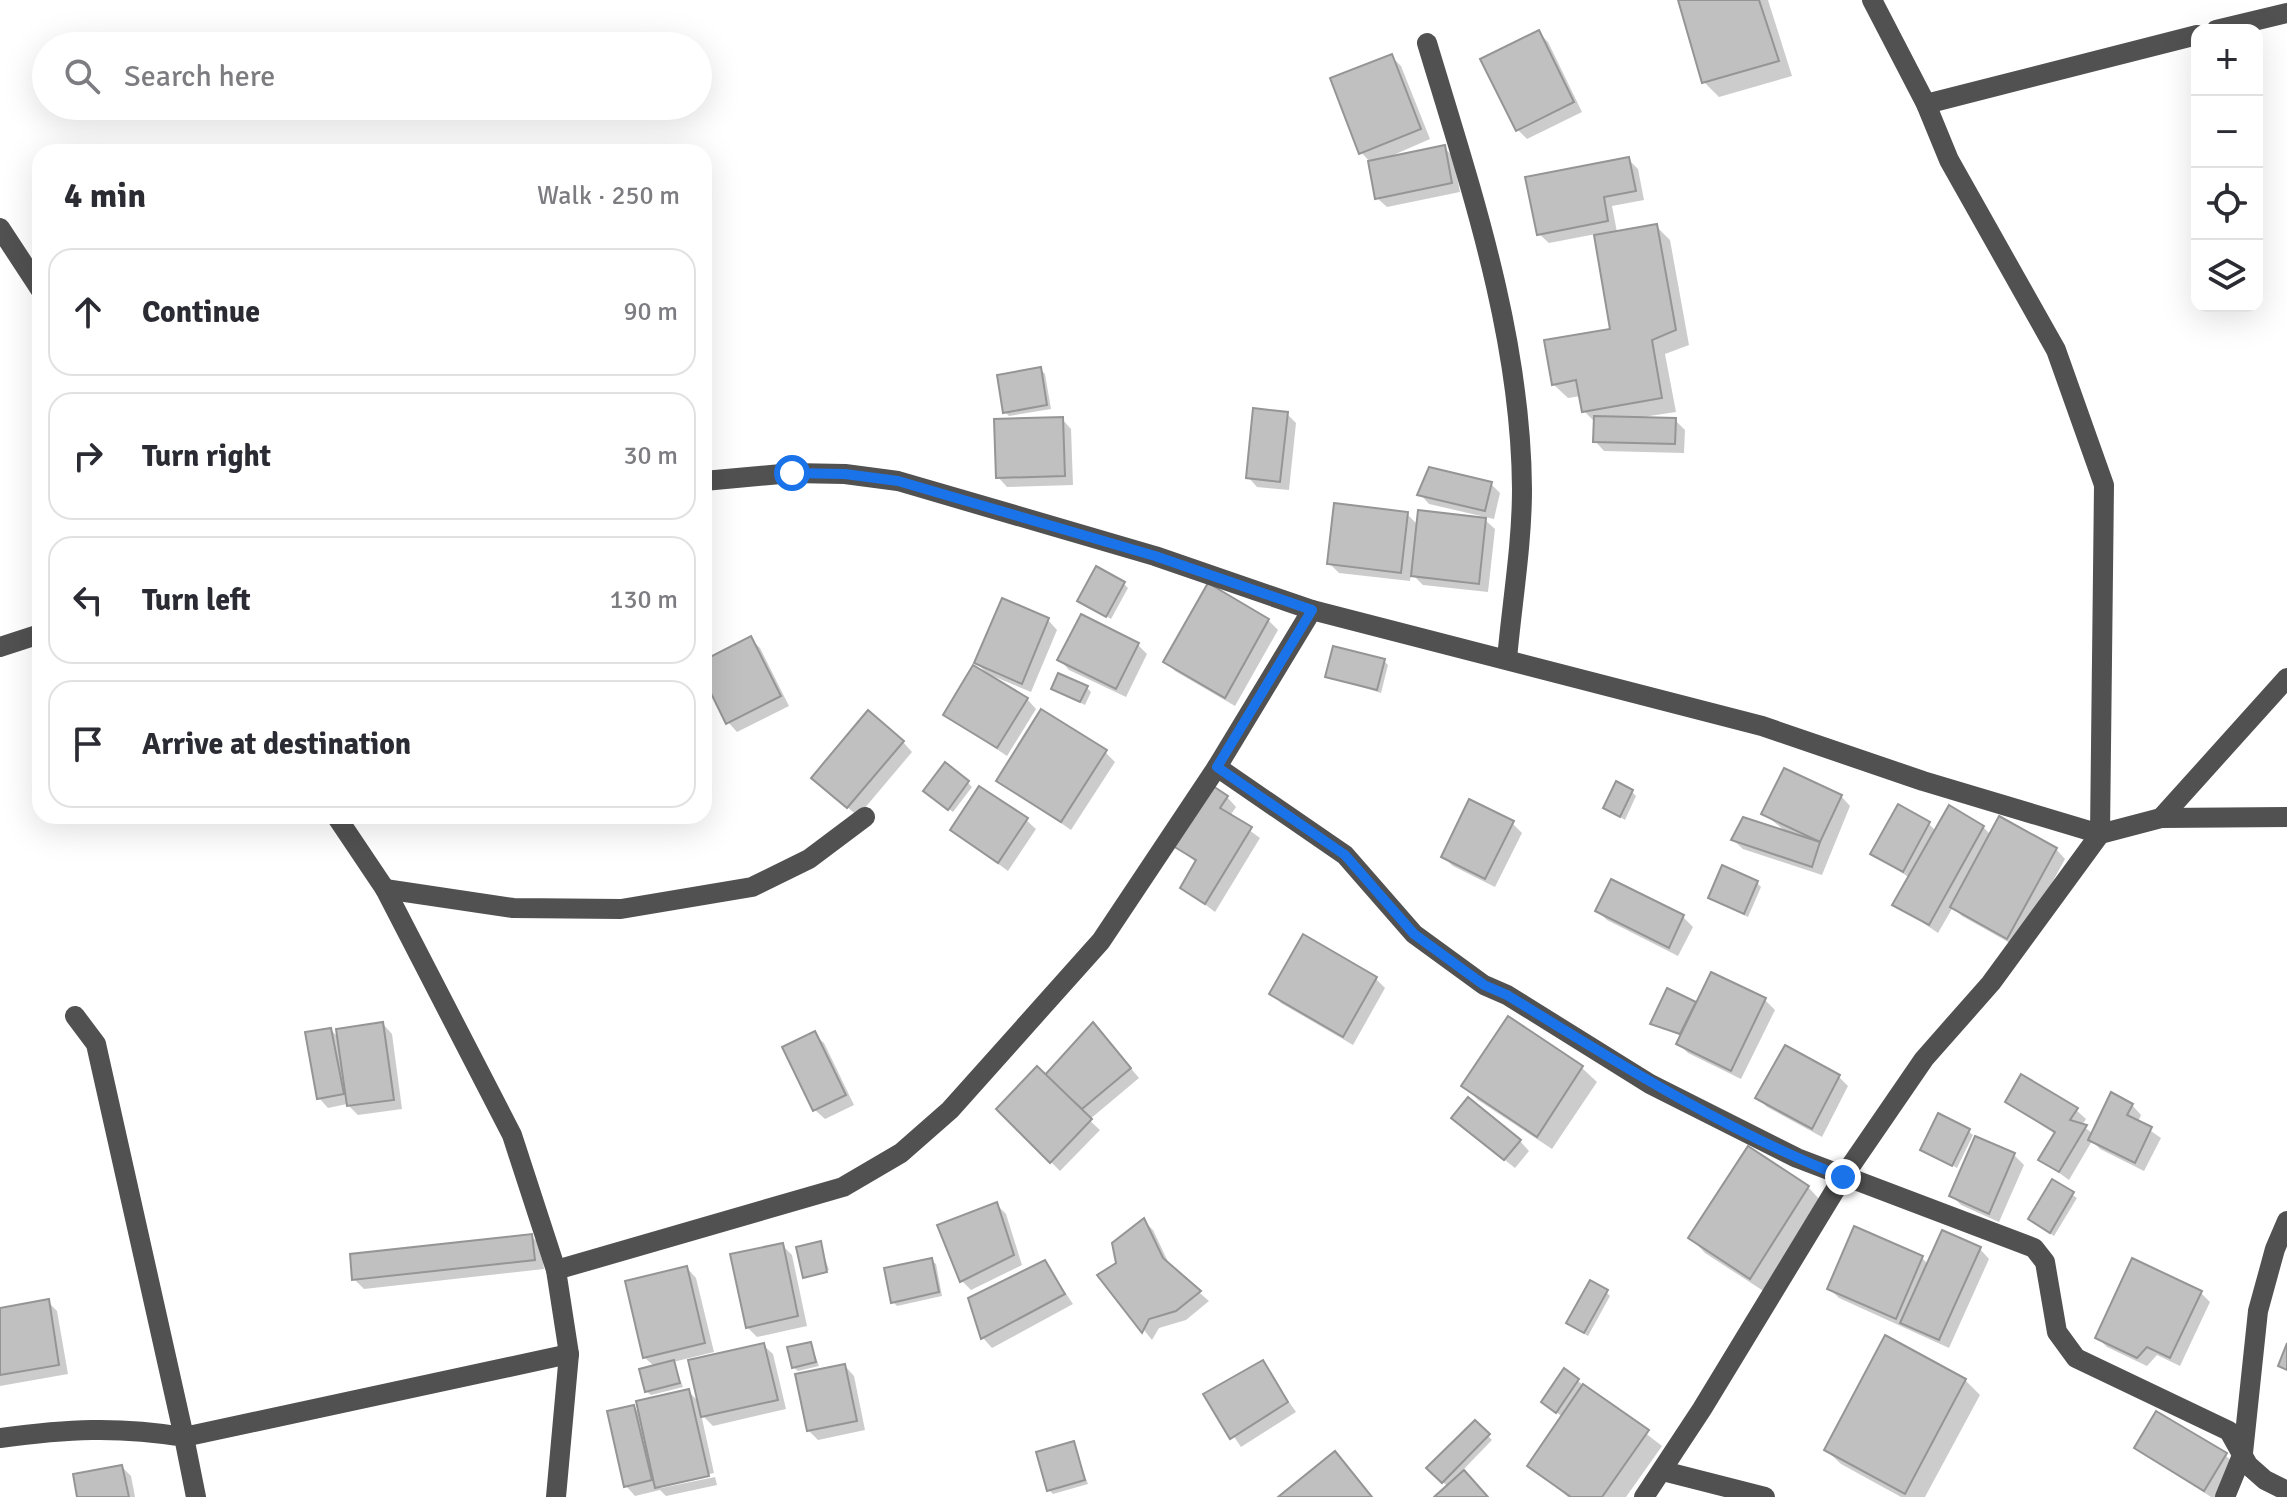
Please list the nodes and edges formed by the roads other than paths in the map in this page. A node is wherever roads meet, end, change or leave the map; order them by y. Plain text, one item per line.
1 (1872, 0) edge
2 (2287, 13) edge
3 (2241, 24) edge
4 (2191, 37) edge
5 (1427, 43) dead end
6 (1926, 104) junction
7 (0, 228) edge
8 (32, 277) edge
9 (712, 480) edge
10 (1312, 610) junction
11 (32, 637) edge
12 (0, 647) edge
13 (1507, 659) junction
14 (2287, 678) edge
15 (1217, 767) junction
16 (865, 817) dead end
17 (2287, 817) edge
18 (2161, 818) junction
19 (341, 824) edge
20 (2100, 834) junction
21 (385, 889) junction
22 (75, 1016) dead end
23 (1843, 1177) junction
24 (2287, 1221) edge
25 (556, 1270) junction
26 (569, 1354) junction
27 (184, 1437) junction
28 (0, 1438) edge
29 (2243, 1453) junction
30 (1663, 1471) junction
31 (2287, 1491) edge
32 (196, 1497) edge
33 (556, 1497) edge
34 (1644, 1497) edge
35 (1765, 1497) edge
36 (2225, 1497) edge

1 - 6 street
2 - 3 street
4 - 6 street
5 - 13 street
6 - 20 street
7 - 8 street
9 - 10 street
10 - 13 street
10 - 15 street
11 - 12 street
13 - 20 street
14 - 18 street
15 - 23 street
15 - 25 street
16 - 21 street
17 - 18 street
18 - 20 street
19 - 21 street
20 - 23 street
21 - 25 street
22 - 27 street
23 - 29 street
23 - 30 street
24 - 29 street
25 - 26 street
26 - 27 street
26 - 33 street
27 - 28 street
27 - 32 street
29 - 31 street
29 - 36 street
30 - 34 street
30 - 35 street

